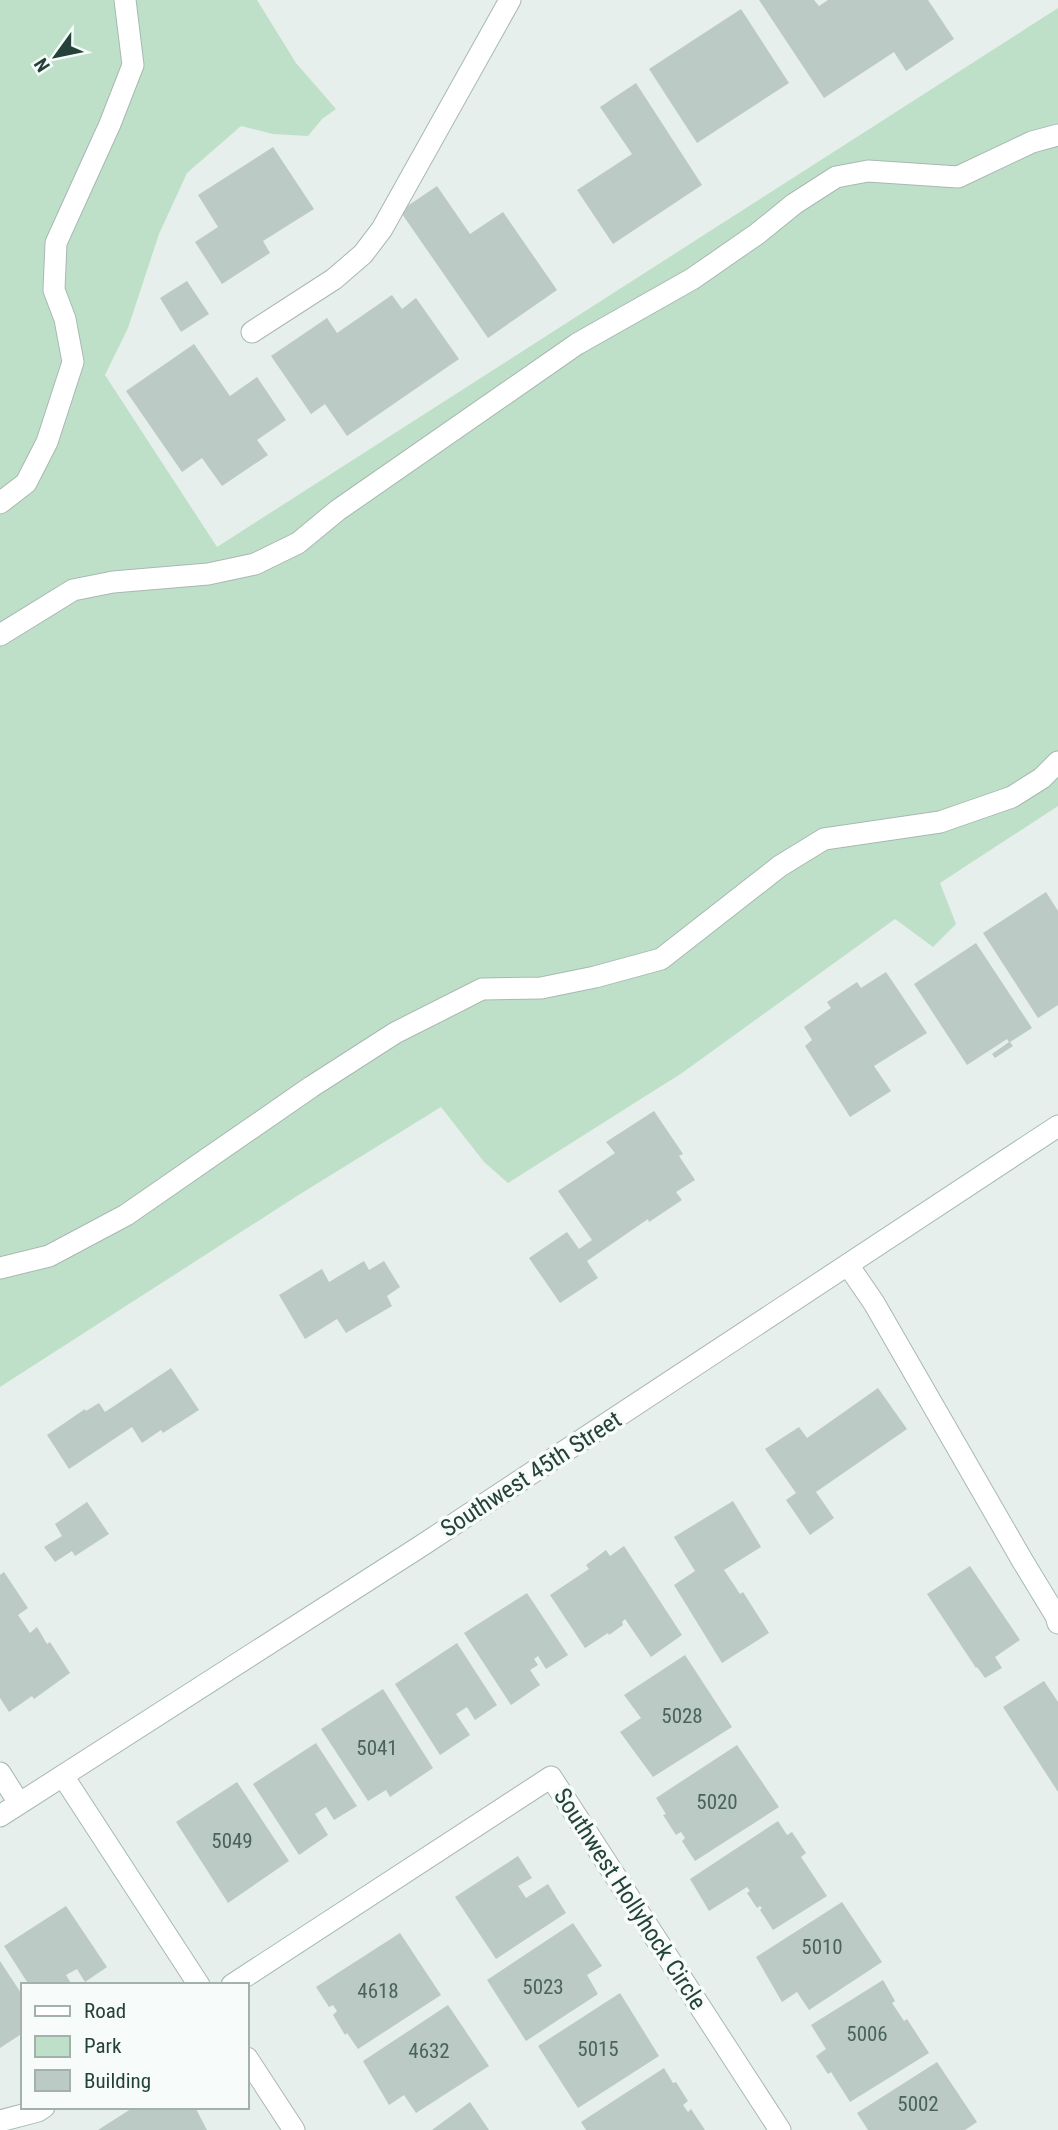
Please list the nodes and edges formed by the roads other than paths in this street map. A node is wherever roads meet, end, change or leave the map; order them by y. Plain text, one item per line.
1 (125, 0) edge
2 (510, 0) edge
3 (1058, 135) edge
4 (252, 332) dead end
5 (0, 503) edge
6 (0, 635) edge
7 (1058, 762) edge
8 (1058, 1126) edge
9 (848, 1265) junction
10 (0, 1268) edge
11 (1058, 1623) edge
12 (0, 1773) edge
13 (63, 1776) junction
14 (19, 1803) junction
15 (0, 1816) edge
16 (198, 1983) edge
17 (235, 1983) edge
18 (248, 2060) edge
19 (41, 2109) edge
20 (0, 2121) edge
21 (294, 2130) edge
22 (780, 2130) edge

1 - 5 street
2 - 4 street
3 - 6 street
7 - 10 street
8 - 9 street, Southwest 45th Street
9 - 11 street
9 - 13 street, Southwest 45th Street
12 - 14 street
13 - 14 street, Southwest 45th Street
13 - 16 street
14 - 15 street, Southwest 45th Street
17 - 22 street, Southwest Hollyhock Circle
18 - 21 street
19 - 20 street

